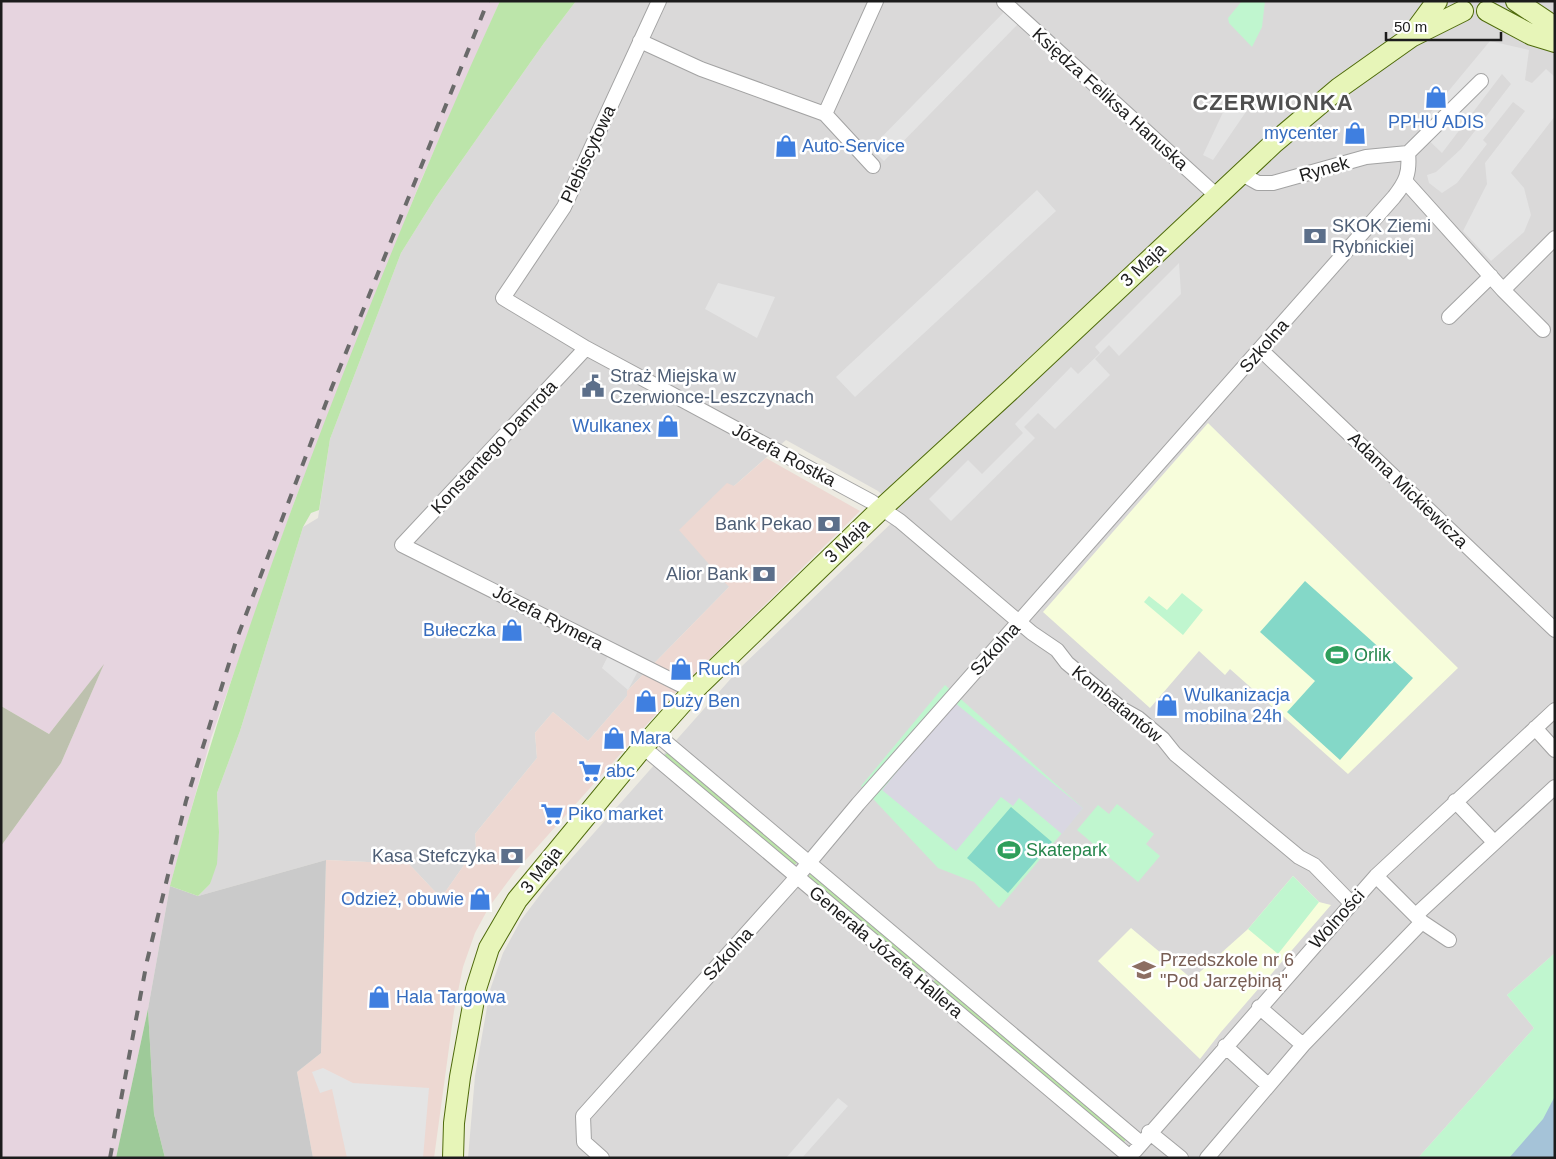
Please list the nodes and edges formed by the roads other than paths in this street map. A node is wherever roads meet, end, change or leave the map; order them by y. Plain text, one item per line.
1 (659, 1) edge
2 (876, 1) edge
3 (1437, 1) edge
4 (1516, 1) edge
5 (1004, 2) edge
6 (1457, 6) edge
7 (1494, 6) edge
8 (1555, 27) edge
9 (1411, 37) junction
10 (640, 41) junction
11 (1555, 42) edge
12 (1482, 81) dead end
13 (825, 114) junction
14 (1408, 153) junction
15 (873, 166) dead end
16 (1242, 174) junction
17 (1406, 182) junction
18 (1217, 196) junction
19 (1555, 238) edge
20 (1491, 276) junction
21 (1503, 290) junction
22 (503, 298) joint
23 (1449, 317) dead end
24 (1543, 330) dead end
25 (586, 348) junction
26 (1262, 350) junction
27 (880, 509) junction
28 (402, 545) joint
29 (1019, 622) junction
30 (1555, 630) edge
31 (693, 691) junction
32 (1555, 710) edge
33 (1535, 728) junction
34 (649, 740) junction
35 (1555, 750) edge
36 (1555, 786) edge
37 (1455, 801) junction
38 (1494, 842) junction
39 (809, 863) junction
40 (1376, 876) junction
41 (797, 877) junction
42 (1351, 903) junction
43 (1419, 919) junction
44 (1449, 940) dead end
45 (1259, 1007) junction
46 (1303, 1045) junction
47 (1225, 1046) junction
48 (1268, 1085) junction
49 (454, 1134) junction
50 (1145, 1138) junction
51 (1130, 1157) edge
52 (448, 1158) edge
53 (453, 1158) edge
54 (602, 1158) edge
55 (1181, 1158) edge
56 (1206, 1158) edge

1 - 10 street, Plebiscytowa
2 - 13 street
3 - 9 main road, 3 Maja
4 - 8 main road
5 - 18 street, Księdza Feliksa Hanuska
6 - 7 main road
6 - 9 main road, 3 Maja
7 - 11 main road
9 - 16 main road, 3 Maja
10 - 13 street
10 - 22 street, Plebiscytowa
12 - 14 street
13 - 15 street
14 - 16 street, Rynek
14 - 17 street
16 - 18 main road, 3 Maja
17 - 20 street
17 - 26 street, Szkolna
18 - 27 main road, 3 Maja
19 - 21 street
20 - 21 street
20 - 23 street
21 - 24 street
22 - 25 street, Józefa Rostka
25 - 27 street, Józefa Rostka
25 - 28 street, Konstantego Damrota
26 - 29 street, Szkolna
26 - 30 street, Adama Mickiewicza
27 - 29 street, Kombatantów
27 - 31 main road, 3 Maja
28 - 31 street, Józefa Rymera
29 - 39 street, Szkolna
29 - 42 street, Kombatantów
31 - 34 main road, 3 Maja
32 - 33 street, Wolności
33 - 35 street
33 - 37 street, Wolności
34 - 39 street, Generała Józefa Hallera
34 - 41 street, Generała Józefa Hallera
34 - 49 main road, 3 Maja
36 - 38 street
37 - 38 street
37 - 40 street, Wolności
38 - 43 street
39 - 41 street, Szkolna
39 - 50 street, Generała Józefa Hallera
40 - 42 street, Wolności
40 - 43 street
41 - 51 street, Generała Józefa Hallera
41 - 54 street, Szkolna
42 - 45 street, Wolności
43 - 44 street
43 - 46 street
45 - 46 street
45 - 47 street, Wolności
46 - 48 street
47 - 48 street
47 - 50 street, Wolności
48 - 56 street
49 - 52 street
49 - 53 main road, 3 Maja
50 - 51 street, Wolności
50 - 55 street, Generała Józefa Hallera

